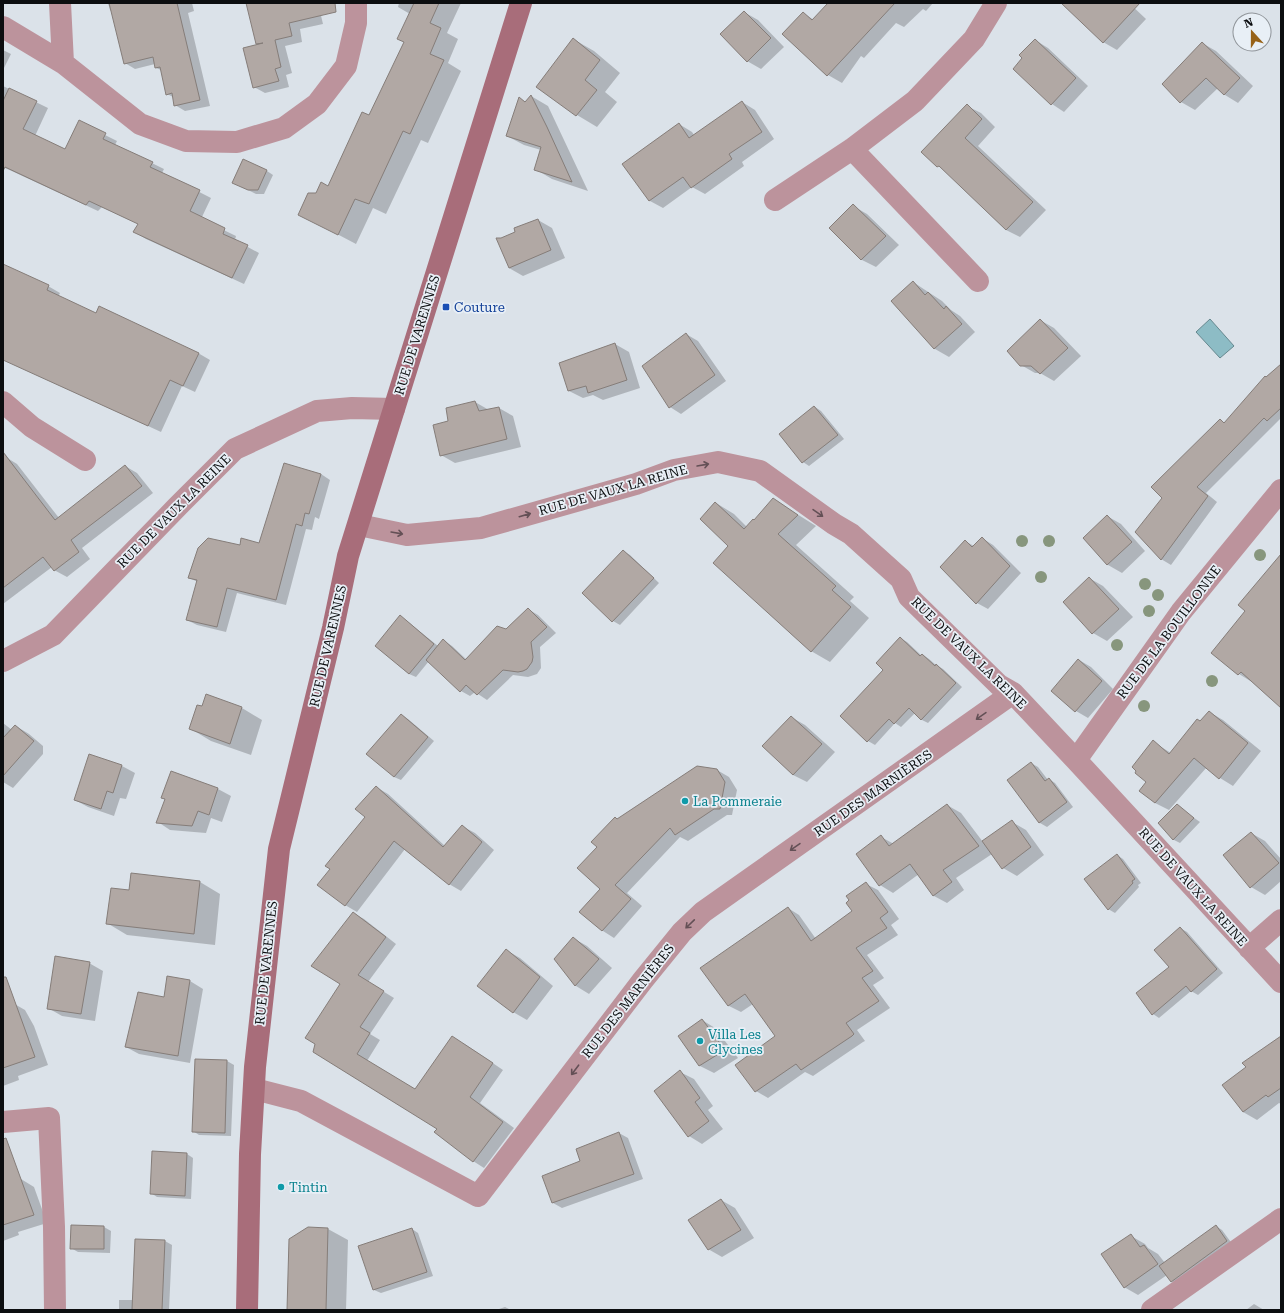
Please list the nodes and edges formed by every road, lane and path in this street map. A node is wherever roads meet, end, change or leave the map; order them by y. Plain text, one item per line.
1 (60, 3) edge
2 (356, 3) edge
3 (521, 3) edge
4 (996, 3) edge
5 (3, 28) edge
6 (63, 63) junction
7 (852, 149) junction
8 (775, 200) dead end
9 (978, 281) dead end
10 (3, 402) edge
11 (394, 409) junction
12 (84, 460) dead end
13 (1281, 490) edge
14 (359, 525) junction
15 (3, 661) edge
16 (1013, 693) junction
17 (1076, 760) junction
18 (1281, 920) edge
19 (1248, 948) junction
20 (1281, 982) edge
21 (254, 1089) junction
22 (3, 1122) edge
23 (1281, 1219) edge
24 (55, 1310) edge
25 (247, 1310) edge
26 (1152, 1310) edge

1 - 6 street
2 - 6 street
3 - 11 street, RUE DE VARENNES
4 - 7 street
5 - 6 street
7 - 8 street
7 - 9 street
10 - 12 street
11 - 14 street, RUE DE VARENNES
11 - 15 street, RUE DE VAUX LA REINE
13 - 17 street, RUE DE LA BOUILLONNE
14 -> 16 street, RUE DE VAUX LA REINE
14 - 21 street, RUE DE VARENNES
16 - 17 street, RUE DE VAUX LA REINE
16 -> 21 street, RUE DES MARNIÈRES
17 - 19 street, RUE DE VAUX LA REINE
18 - 19 street
19 - 20 street, RUE DE VAUX LA REINE
21 - 25 street, RUE DE VARENNES
22 - 24 street
23 - 26 street

